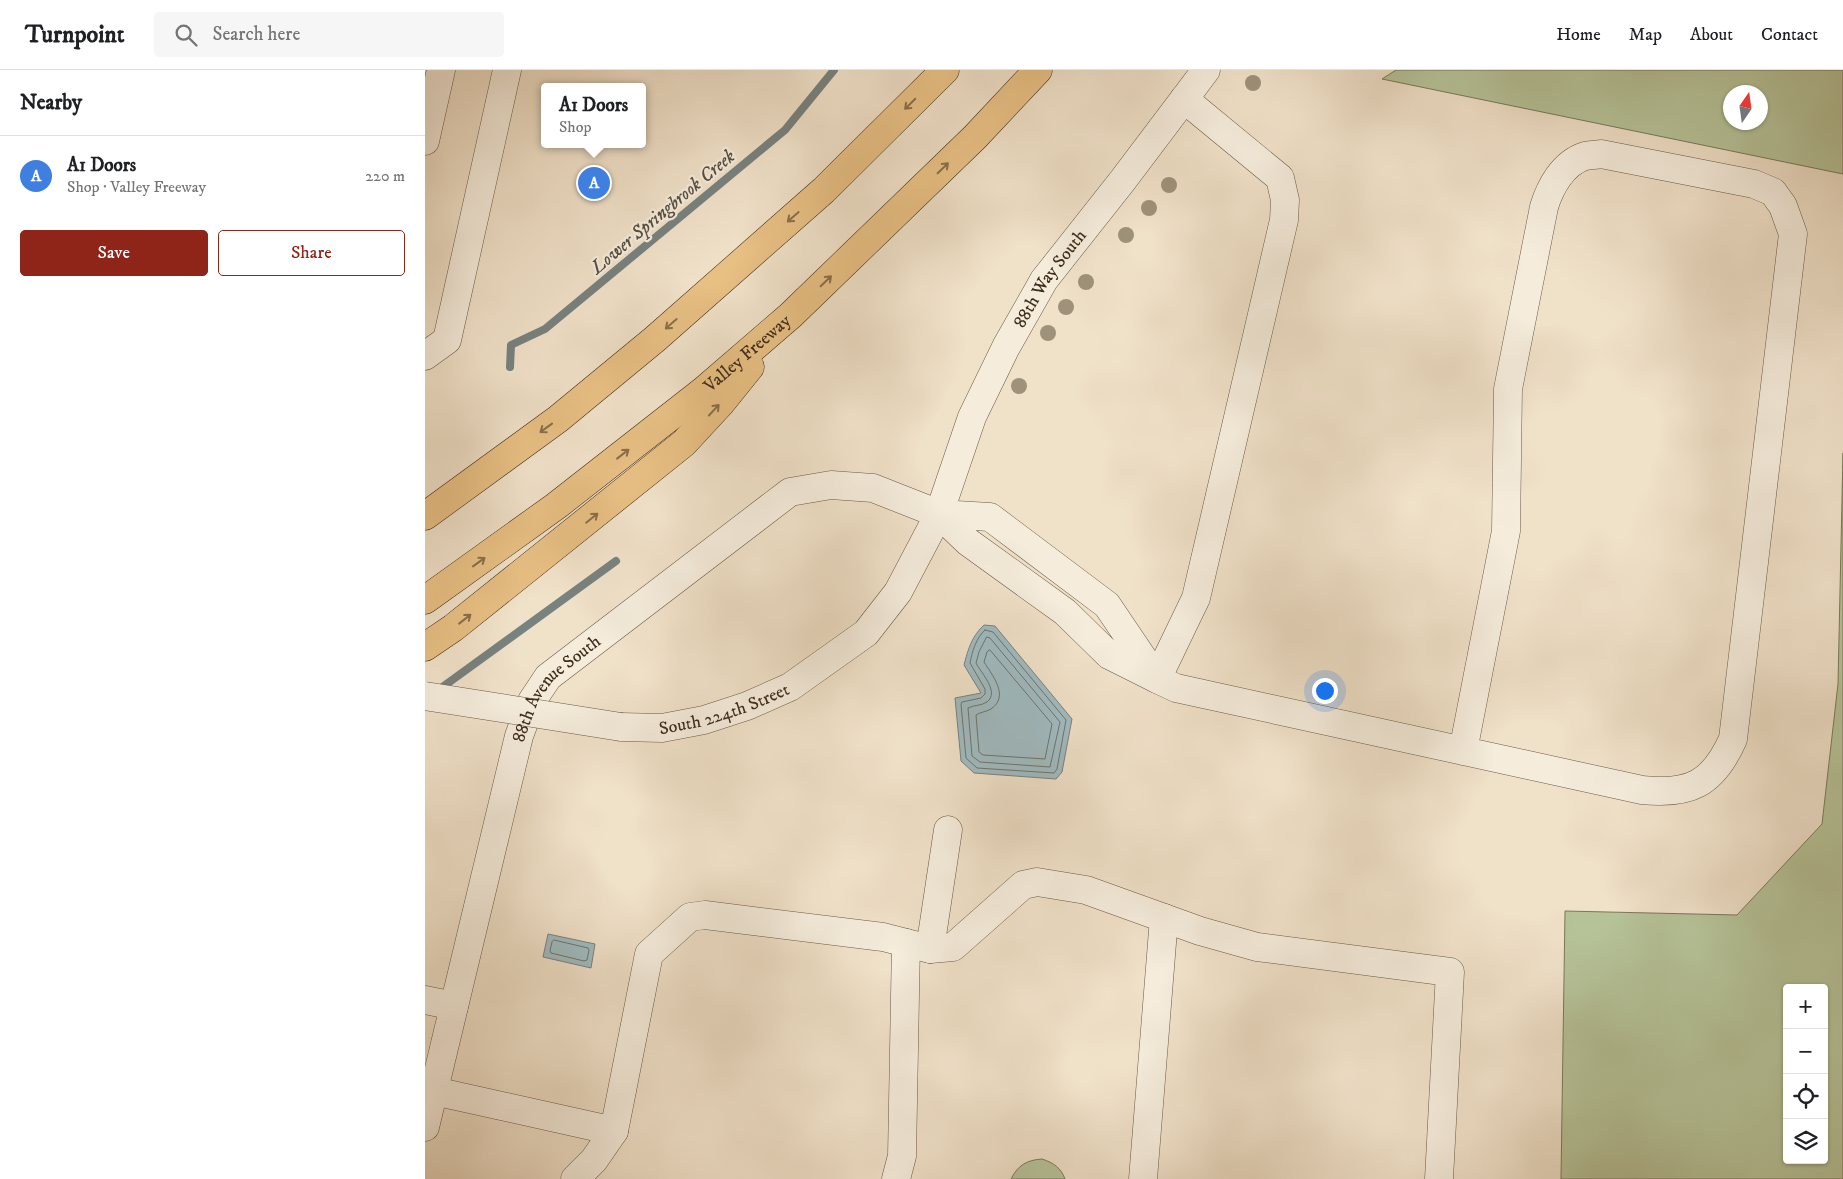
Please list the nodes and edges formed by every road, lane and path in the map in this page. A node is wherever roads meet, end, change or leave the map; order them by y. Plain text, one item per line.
1 (441, 70) edge
2 (507, 70) edge
3 (945, 70) edge
4 (1038, 70) edge
5 (1206, 70) edge
6 (1184, 99) junction
7 (425, 141) edge
8 (791, 315) junction
9 (425, 356) edge
10 (507, 456) junction
11 (425, 501) edge
12 (939, 514) junction
13 (425, 516) edge
14 (1050, 562) junction
15 (1031, 587) junction
16 (425, 600) edge
17 (425, 646) edge
18 (1157, 679) junction
19 (425, 696) edge
20 (1463, 751) junction
21 (948, 830) dead end
22 (1164, 918) junction
23 (918, 946) junction
24 (425, 1000) edge
25 (454, 1006) junction
26 (434, 1091) junction
27 (425, 1128) edge
28 (614, 1131) junction
29 (575, 1179) edge
30 (897, 1179) edge
31 (1143, 1179) edge
32 (1439, 1179) edge

1 - 7 street
2 - 9 street
3 -> 10 highway
8 -> 4 highway, Valley Freeway
5 - 6 street, 88th Way South
6 - 12 street, 88th Way South
6 - 18 street
16 -> 8 highway, Valley Freeway
17 -> 8 highway
10 - 11 highway
10 - 13 highway
12 - 14 street
12 - 15 street
12 - 19 street, South 224th Street, bridge
12 - 25 street, 88th Avenue South
14 - 15 street
14 - 18 street
15 - 18 street
18 - 20 street
20 - 20 street
21 - 23 street
22 - 23 street
22 - 31 street
22 - 32 street
23 - 28 street
23 - 30 street
24 - 25 street
25 - 26 street, 88th Avenue South
26 - 27 street, 88th Avenue South
26 - 28 street
28 - 29 street

